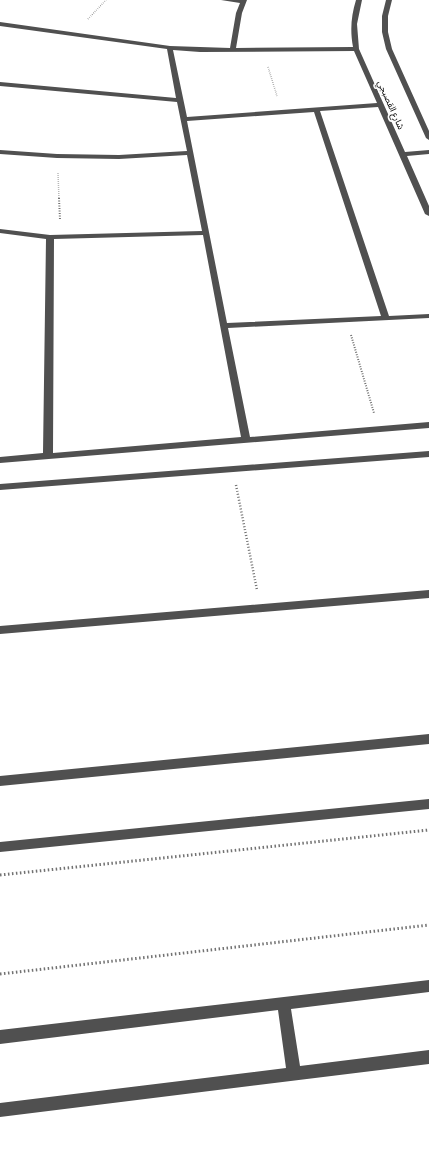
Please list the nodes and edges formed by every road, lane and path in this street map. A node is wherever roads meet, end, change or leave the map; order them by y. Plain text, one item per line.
1 (106, 0) edge
2 (224, 0) edge
3 (359, 0) edge
4 (389, 0) edge
5 (243, 1) edge
6 (0, 24) edge
7 (75, 34) junction
8 (170, 48) junction
9 (356, 49) junction
10 (233, 50) junction
11 (263, 50) junction
12 (0, 84) edge
13 (180, 100) junction
14 (381, 105) junction
15 (316, 109) junction
16 (282, 112) junction
17 (184, 119) junction
18 (429, 138) edge
19 (0, 152) edge
20 (429, 152) edge
21 (190, 153) junction
22 (402, 154) junction
23 (57, 156) junction
24 (429, 214) edge
25 (0, 232) edge
26 (206, 233) junction
27 (61, 236) junction
28 (50, 237) junction
29 (429, 316) edge
30 (386, 318) junction
31 (347, 320) junction
32 (224, 326) junction
33 (429, 425) edge
34 (379, 429) junction
35 (246, 440) junction
36 (429, 454) edge
37 (48, 456) junction
38 (0, 460) edge
39 (233, 469) junction
40 (0, 487) edge
41 (429, 594) edge
42 (260, 608) junction
43 (0, 630) edge
44 (429, 739) edge
45 (0, 781) edge
46 (429, 804) edge
47 (429, 830) edge
48 (0, 847) edge
49 (0, 874) edge
50 (429, 925) edge
51 (0, 974) edge
52 (429, 986) edge
53 (284, 1003) junction
54 (0, 1037) edge
55 (429, 1057) edge
56 (294, 1073) junction
57 (0, 1110) edge

1 - 7 path
2 - 5 street
3 - 9 street, شارع القصبجي
4 - 18 street, شارع القصبجي
5 - 10 street
6 - 7 street
7 - 8 street
8 - 10 street
8 - 13 street
9 - 11 street
9 - 14 street, شارع القصبجي
10 - 11 street
11 - 16 path
12 - 13 street
13 - 17 street
14 - 15 street
14 - 22 street, شارع القصبجي
15 - 16 street
15 - 30 street
16 - 17 street
17 - 21 street
19 - 23 street
20 - 22 street
21 - 23 street
21 - 26 street
22 - 24 street, شارع القصبجي
23 - 27 path
25 - 28 street
26 - 27 street
26 - 32 street
27 - 28 street
28 - 37 street
29 - 30 street
30 - 31 street
31 - 32 street
31 - 34 path
32 - 35 street
33 - 34 street
34 - 35 street
35 - 37 street
36 - 39 street
37 - 38 street
39 - 40 street
39 - 42 path
41 - 42 street
42 - 43 street
44 - 45 street
46 - 48 street
47 - 49 path
50 - 51 path
52 - 53 street
53 - 54 street
53 - 56 street
55 - 56 street
56 - 57 street

